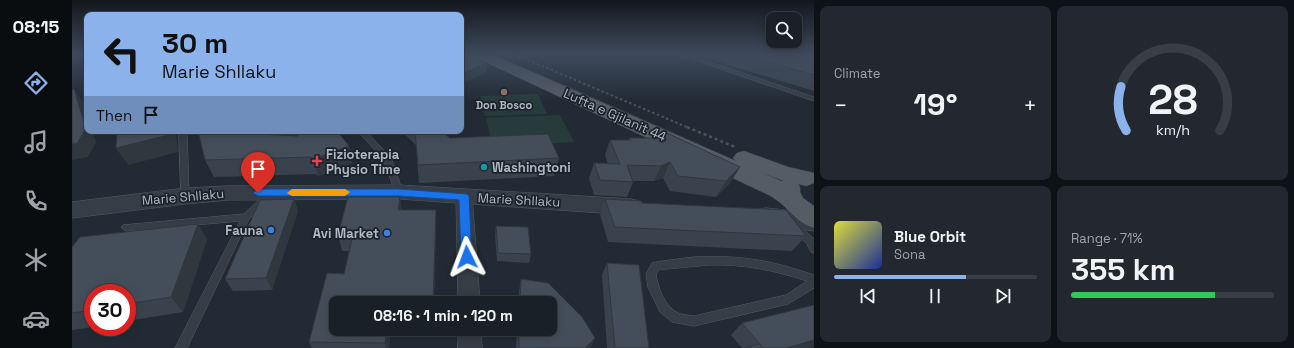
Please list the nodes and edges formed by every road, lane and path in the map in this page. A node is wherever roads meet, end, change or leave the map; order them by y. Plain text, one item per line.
1 (516, 70) edge
2 (540, 70) edge
3 (552, 70) edge
4 (730, 70) edge
5 (814, 99) edge
6 (183, 134) edge
7 (365, 134) edge
8 (739, 149) dead end
9 (810, 179) edge
10 (399, 192) junction
11 (272, 193) junction
12 (185, 196) junction
13 (464, 196) junction
14 (652, 208) edge
15 (787, 209) junction
16 (72, 210) edge
17 (745, 215) edge
18 (246, 217) junction
19 (814, 219) edge
20 (814, 222) edge
21 (126, 227) dead end
22 (814, 249) edge
23 (814, 279) edge
24 (814, 282) edge
25 (469, 296) edge
26 (470, 336) edge
27 (181, 348) edge
28 (470, 348) edge

1 - 15 main road, Lufta e Gjilanit 44
2 - 9 main road, Lufta e Gjilanit 44
3 - 8 path
4 - 5 lane
6 - 12 lane
7 - 10 lane
9 - 15 main road
10 - 11 street, Marie Shllaku
10 - 13 street, Marie Shllaku
11 - 12 street, Marie Shllaku
11 - 18 lane
12 - 16 street, Marie Shllaku
13 - 14 street, Marie Shllaku
13 - 25 street
15 - 17 street
15 - 19 main road, Lufta e Gjilanit 44
15 - 20 street
15 - 22 lane
18 - 21 lane
18 - 27 lane
23 - 24 lane
26 - 28 street

